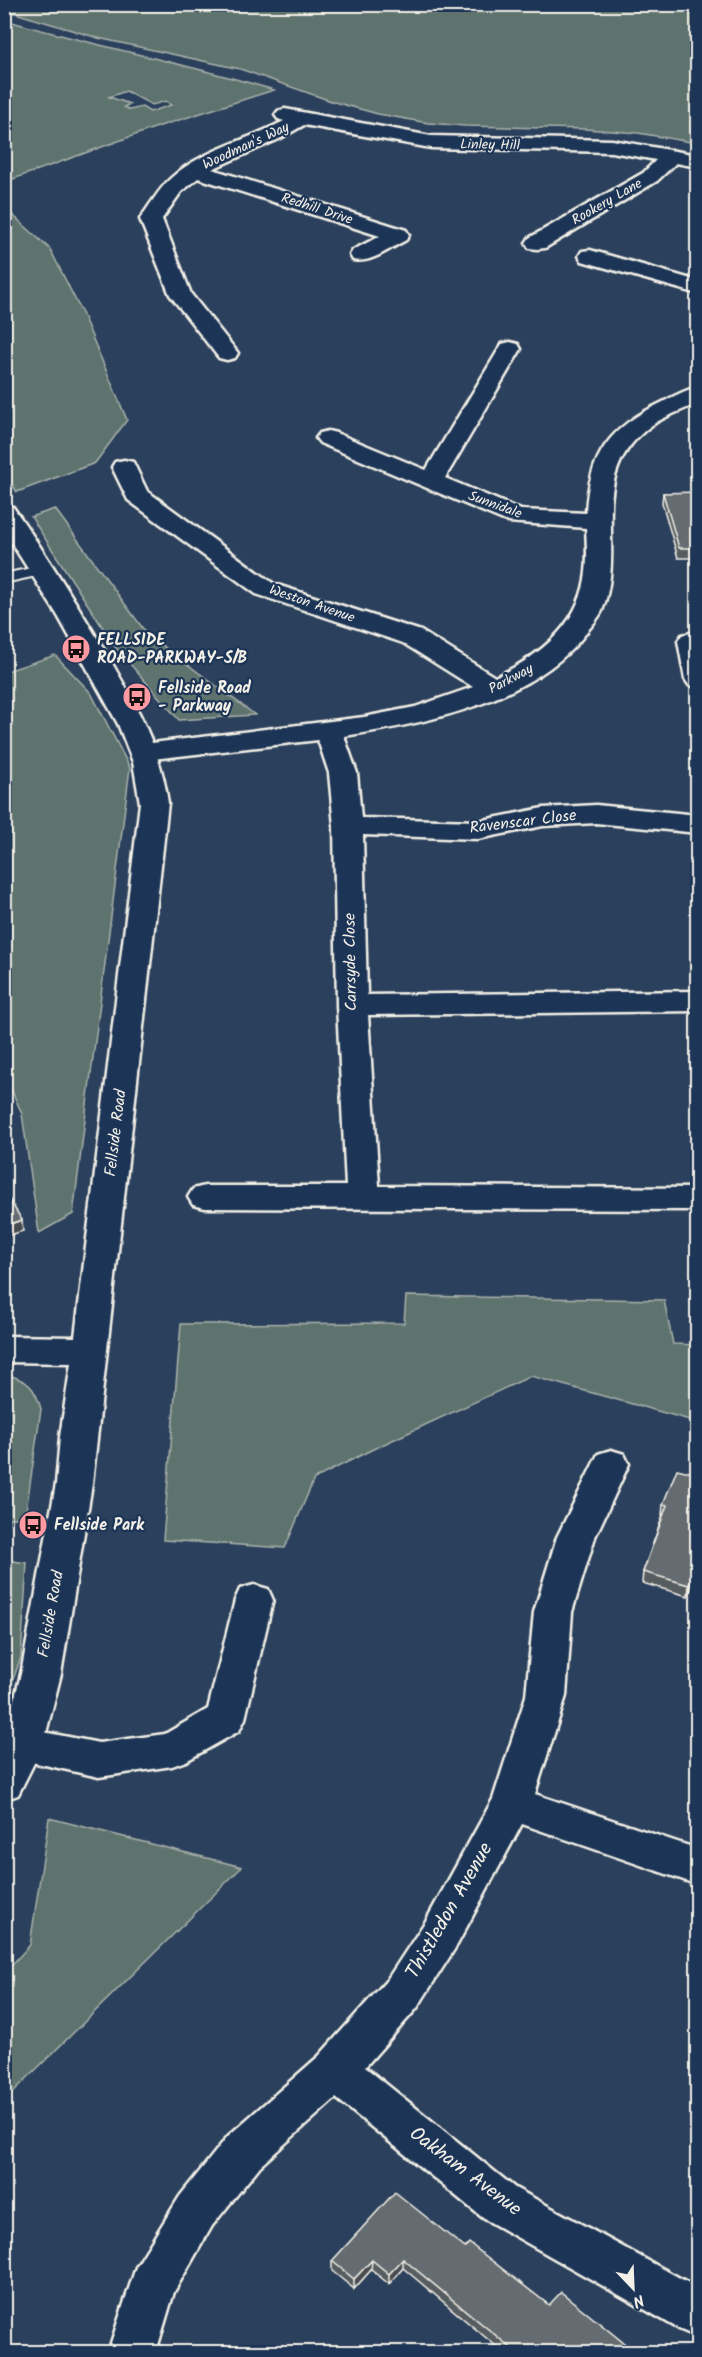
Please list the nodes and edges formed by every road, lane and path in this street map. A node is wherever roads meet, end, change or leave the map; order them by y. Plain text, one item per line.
1 (293, 116) joint
2 (672, 156) junction
3 (698, 161) edge
4 (195, 170) junction
5 (537, 243) dead end
6 (361, 255) dead end
7 (590, 256) dead end
8 (697, 287) edge
9 (510, 349) dead end
10 (227, 353) dead end
11 (698, 394) edge
12 (668, 404) junction
13 (698, 418) edge
14 (328, 438) dead end
15 (124, 467) dead end
16 (432, 480) junction
17 (4, 512) edge
18 (597, 521) junction
19 (45, 570) junction
20 (4, 579) edge
21 (691, 641) dead end
22 (698, 679) edge
23 (495, 689) junction
24 (328, 729) junction
25 (144, 752) junction
26 (698, 824) edge
27 (348, 826) junction
28 (698, 1001) edge
29 (352, 1005) junction
30 (205, 1197) dead end
31 (363, 1197) junction
32 (698, 1199) edge
33 (4, 1349) edge
34 (91, 1350) junction
35 (611, 1464) dead end
36 (254, 1600) dead end
37 (23, 1745) junction
38 (4, 1783) edge
39 (512, 1803) junction
40 (698, 1867) edge
41 (335, 2070) junction
42 (698, 2314) edge
43 (132, 2352) edge

1 - 2 street, Linley Hill
1 - 4 street, Woodman's Way
2 - 3 street, Linley Hill
2 - 5 street, Rookery Lane
4 - 6 street, Redhill Drive
4 - 10 street, Woodman's Way
7 - 8 street
9 - 16 street
11 - 12 street, Parkway
12 - 13 street
12 - 18 street, Parkway
14 - 16 street, Sunnidale
15 - 23 street, Weston Avenue
16 - 18 street, Sunnidale
17 - 19 street, Fellside Road
18 - 23 street, Parkway
19 - 20 lane
19 - 25 street, Fellside Road
21 - 22 street
23 - 24 street, Parkway
24 - 25 street, Parkway
24 - 27 street, Carrsyde Close
25 - 34 street, Fellside Road
26 - 27 street, Ravenscar Close
27 - 29 street, Carrsyde Close
28 - 29 street
29 - 31 street, Carrsyde Close
30 - 31 street
31 - 32 street
33 - 34 street
34 - 37 street, Fellside Road
35 - 39 street, Thistledon Avenue
36 - 37 street
37 - 38 street, Fellside Road
39 - 40 street
39 - 41 street, Thistledon Avenue
41 - 42 street, Oakham Avenue
41 - 43 street, Thistledon Avenue

